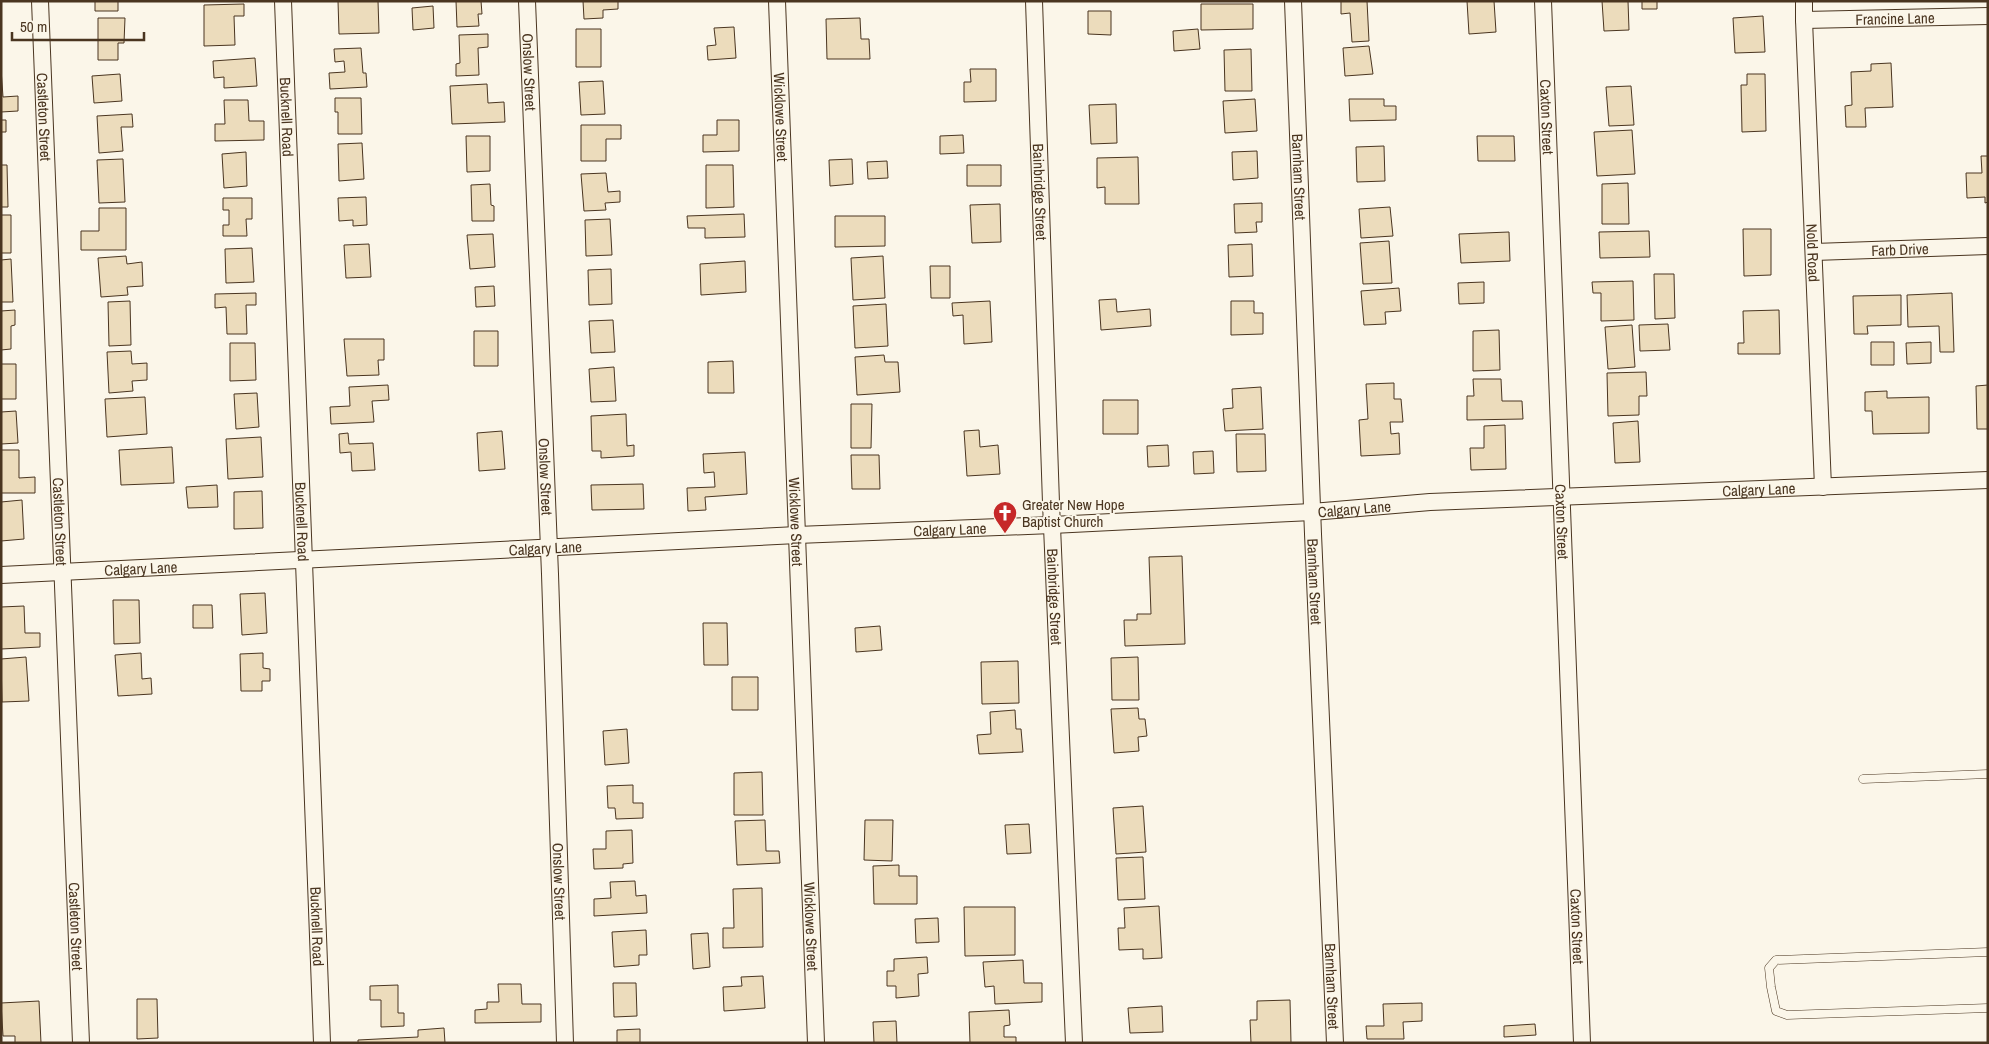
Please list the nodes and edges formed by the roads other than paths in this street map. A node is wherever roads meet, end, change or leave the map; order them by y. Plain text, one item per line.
1 (40, 1) edge
2 (283, 1) edge
3 (527, 1) edge
4 (777, 1) edge
5 (1034, 1) edge
6 (1293, 1) edge
7 (1543, 1) edge
8 (1804, 1) edge
9 (1988, 16) edge
10 (1804, 20) junction
11 (1988, 246) edge
12 (1814, 252) junction
13 (1988, 480) edge
14 (1823, 487) junction
15 (1561, 498) junction
16 (1312, 512) junction
17 (1052, 525) junction
18 (797, 535) junction
19 (549, 547) junction
20 (305, 560) junction
21 (63, 573) junction
22 (1, 575) edge
23 (1988, 774) edge
24 (1863, 779) dead end
25 (1988, 952) edge
26 (1988, 1008) edge
27 (81, 1043) edge
28 (322, 1043) edge
29 (565, 1043) edge
30 (816, 1043) edge
31 (1074, 1043) edge
32 (1335, 1043) edge
33 (1582, 1043) edge

1 - 21 street, Castleton Street
2 - 20 street, Bucknell Road
3 - 19 street, Onslow Street
4 - 18 street, Wicklowe Street
5 - 17 street, Bainbridge Street
6 - 16 street, Barnham Street
7 - 15 street, Caxton Street
8 - 10 street, Nold Road
9 - 10 street, Francine Lane
10 - 12 street, Nold Road
11 - 12 street, Farb Drive
12 - 14 street, Nold Road
13 - 14 street, Calgary Lane
14 - 15 street, Calgary Lane
15 - 16 street, Calgary Lane
15 - 33 street, Caxton Street
16 - 17 street, Calgary Lane
16 - 32 street, Barnham Street
17 - 18 street, Calgary Lane
17 - 31 street, Bainbridge Street
18 - 19 street, Calgary Lane
18 - 30 street, Wicklowe Street
19 - 20 street, Calgary Lane
19 - 29 street, Onslow Street
20 - 21 street, Calgary Lane
20 - 28 street, Bucknell Road
21 - 22 street, Calgary Lane
21 - 27 street, Castleton Street
23 - 24 lane
25 - 26 lane

